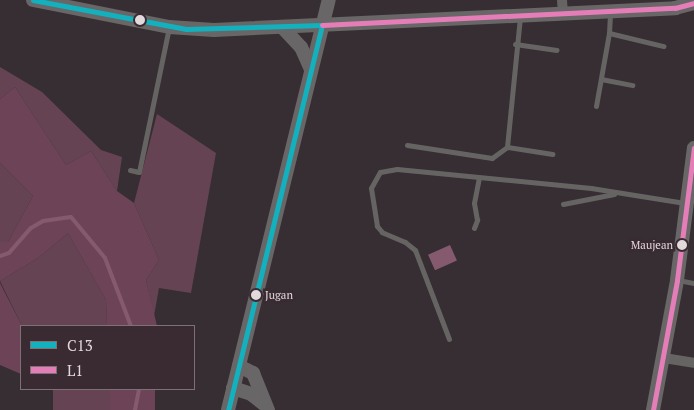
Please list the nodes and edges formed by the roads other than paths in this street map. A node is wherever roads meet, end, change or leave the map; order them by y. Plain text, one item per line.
1 (33, 0) edge
2 (329, 0) edge
3 (694, 3) edge
4 (562, 6) edge
5 (675, 8) junction
6 (610, 10) junction
7 (694, 14) edge
8 (521, 15) junction
9 (322, 26) junction
10 (169, 27) junction
11 (283, 28) junction
12 (609, 33) junction
13 (515, 44) junction
14 (663, 46) dead end
15 (557, 50) dead end
16 (310, 69) junction
17 (600, 79) junction
18 (632, 85) dead end
19 (596, 106) dead end
20 (407, 145) dead end
21 (507, 147) junction
22 (694, 148) edge
23 (552, 154) dead end
24 (130, 170) dead end
25 (479, 178) junction
26 (616, 194) junction
27 (686, 203) junction
28 (563, 204) dead end
29 (474, 228) dead end
30 (677, 280) junction
31 (694, 283) edge
32 (449, 339) dead end
33 (664, 358) junction
34 (694, 363) edge
35 (239, 366) junction
36 (234, 388) junction
37 (266, 408) edge
38 (228, 410) edge
39 (653, 410) edge

1 - 10 main road
2 - 9 main road
3 - 5 main road
4 - 6 main road
4 - 8 main road
5 - 6 main road
5 - 7 main road
6 - 12 lane
8 - 9 main road
8 - 13 lane
9 - 11 main road
9 - 16 main road
10 - 11 main road
10 - 24 lane
11 - 16 main road
12 - 14 lane
12 - 17 lane
13 - 15 lane
13 - 21 lane
16 - 35 main road
17 - 18 lane
17 - 19 lane
20 - 21 lane
21 - 23 lane
22 - 27 main road
25 - 26 lane
25 - 29 lane
25 - 32 lane
26 - 27 lane
26 - 28 lane
27 - 30 main road
30 - 31 lane
30 - 33 main road
33 - 34 street
33 - 39 main road
35 - 36 main road
35 - 37 main road
36 - 37 main road
36 - 38 main road

